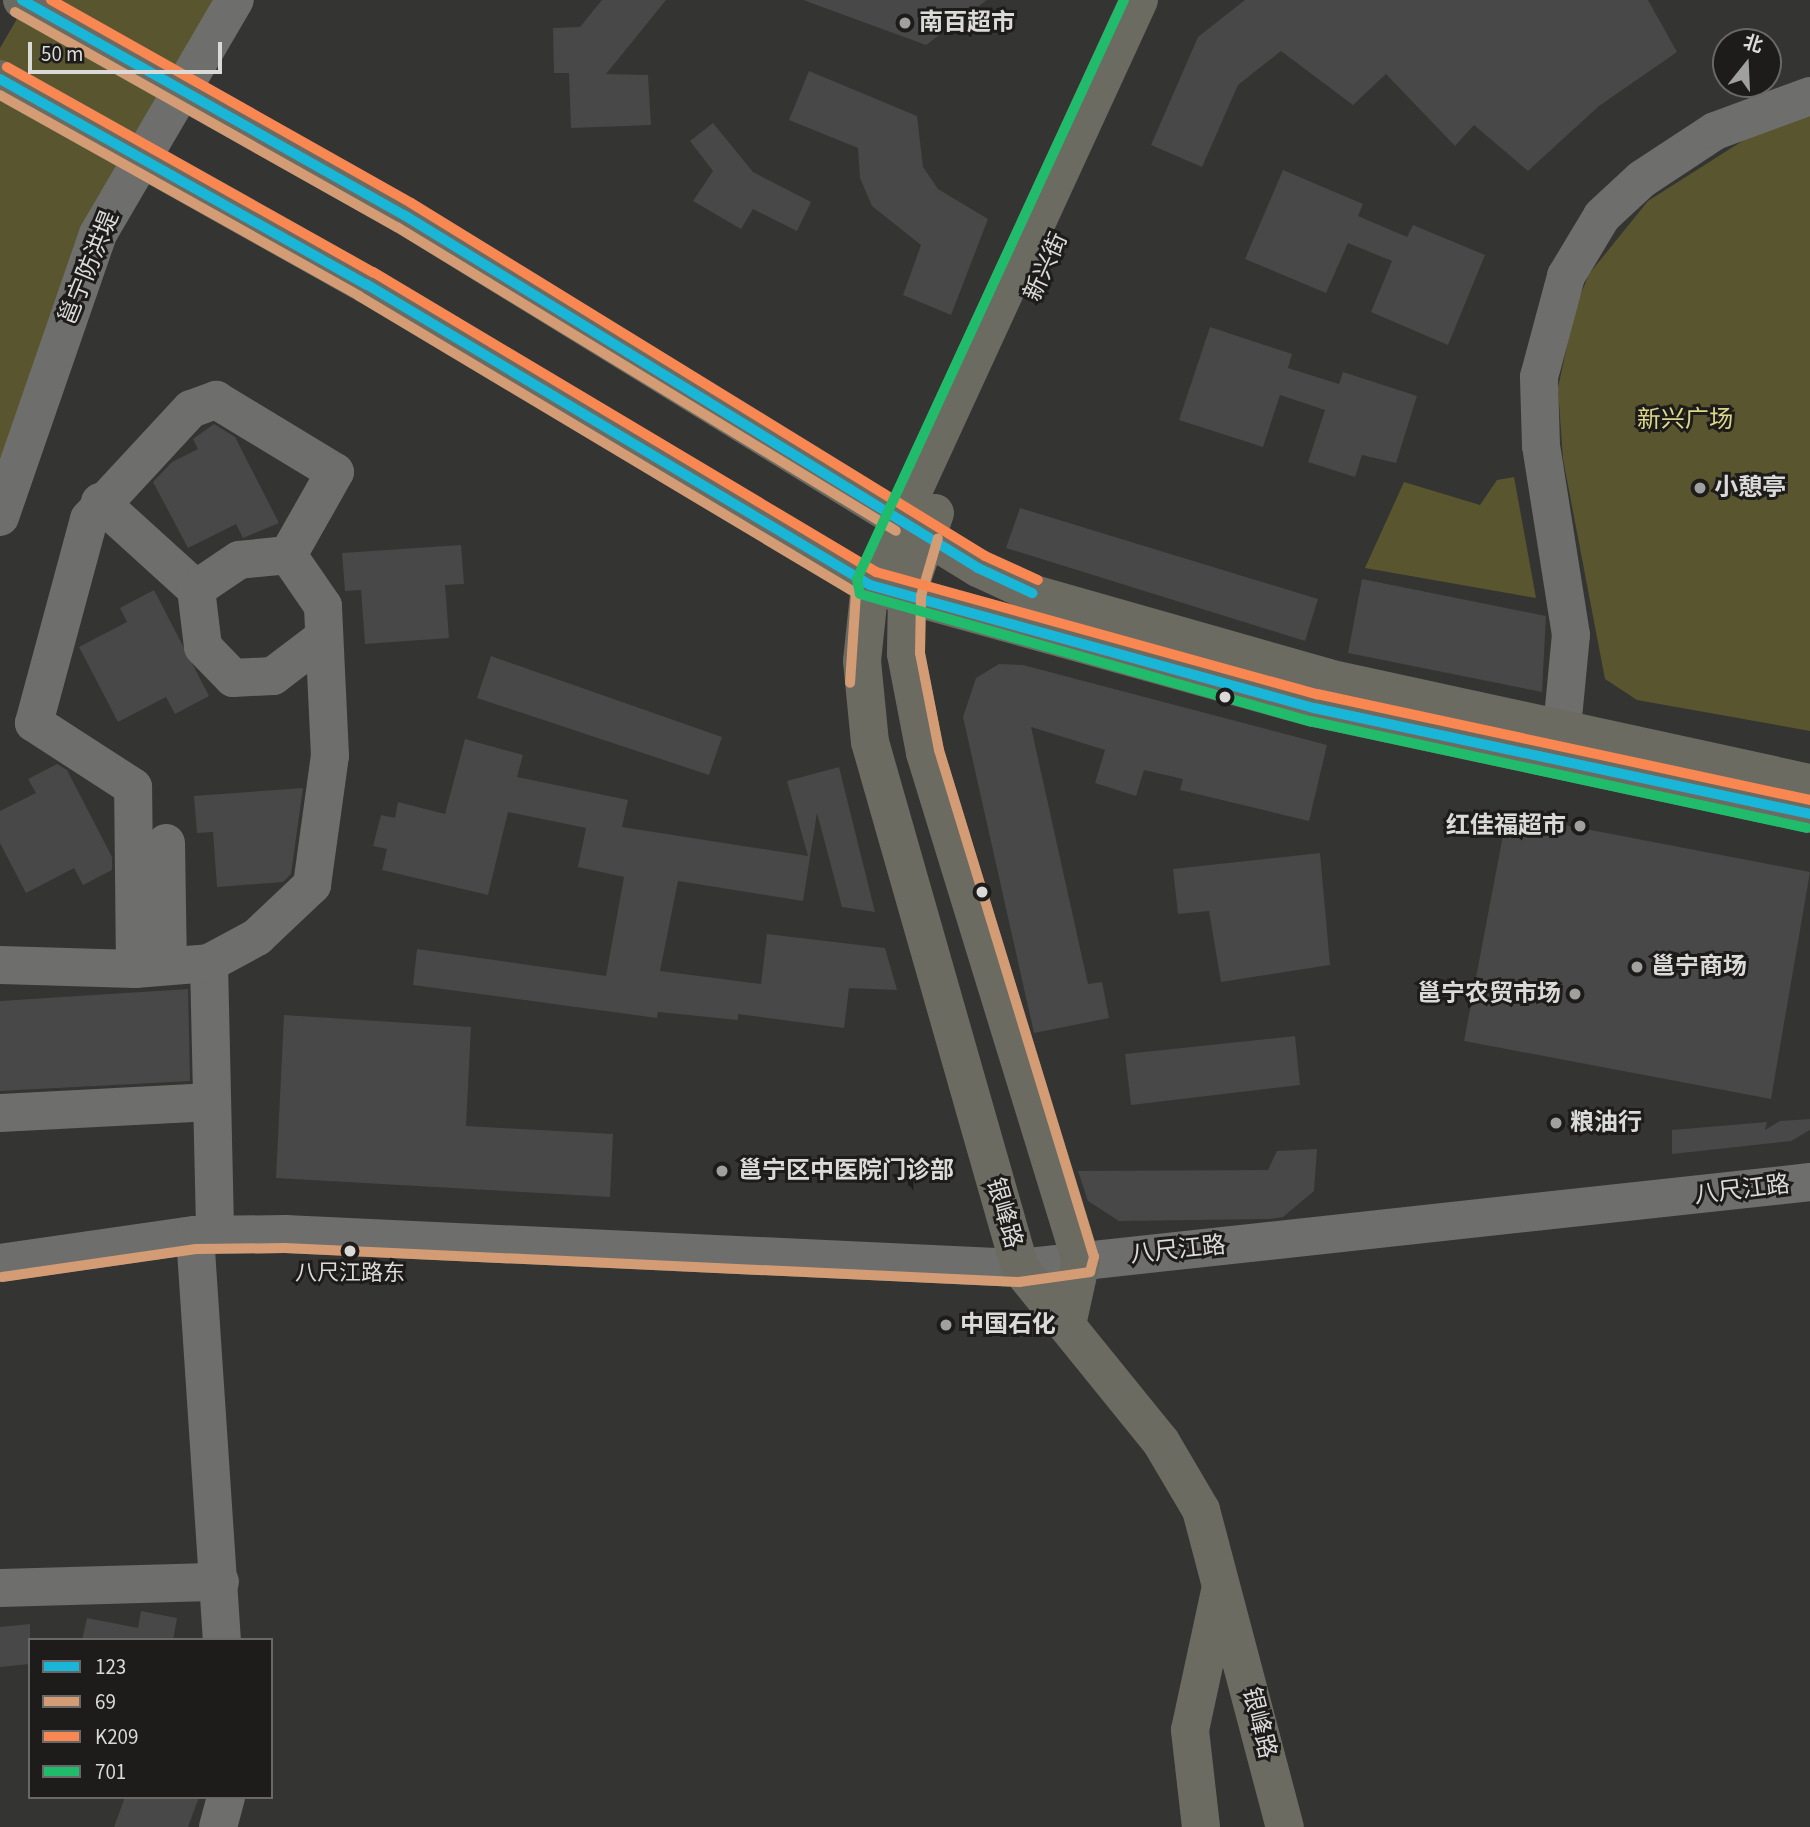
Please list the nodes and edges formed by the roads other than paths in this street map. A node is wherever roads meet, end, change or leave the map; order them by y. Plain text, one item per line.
1 (22, 0) edge
2 (235, 0) edge
3 (1139, 0) edge
4 (1167, 0) edge
5 (0, 79) edge
6 (1810, 96) edge
7 (100, 502) junction
8 (0, 517) edge
9 (914, 527) junction
10 (288, 555) junction
11 (870, 585) junction
12 (196, 589) junction
13 (907, 594) junction
14 (323, 638) junction
15 (1562, 728) junction
16 (1810, 783) edge
17 (1810, 814) edge
18 (166, 843) dead end
19 (209, 963) junction
20 (0, 965) edge
21 (151, 967) junction
22 (212, 1102) junction
23 (0, 1112) edge
24 (1810, 1182) edge
25 (205, 1235) junction
26 (1081, 1261) junction
27 (0, 1263) edge
28 (1020, 1268) junction
29 (1068, 1320) junction
30 (1223, 1578) junction
31 (220, 1582) junction
32 (0, 1588) edge
33 (222, 1638) edge
34 (225, 1799) edge
35 (218, 1827) edge
36 (1201, 1827) edge
37 (1285, 1827) edge

1 - 9 main road
2 - 8 street, 邕宁防洪堤
3 - 9 main road, 新兴街
4 - 9 main road, 新兴街
5 - 11 main road
6 - 15 street
7 - 10 street
7 - 12 street
7 - 21 street
9 - 11 main road
9 - 13 main road
9 - 15 main road
10 - 12 street
10 - 14 street
11 - 13 main road
11 - 28 main road, 银峰路
12 - 14 street
13 - 17 main road
13 - 26 main road
14 - 19 street
15 - 16 main road
18 - 21 street
19 - 21 street
19 - 22 street
20 - 21 street
22 - 23 street
22 - 25 street
24 - 26 street, 八尺江路
25 - 27 street, 八尺江路
25 - 28 street, 八尺江路
25 - 31 street
26 - 28 street, 八尺江路
26 - 29 main road
28 - 29 main road, 银峰路
29 - 30 main road, 银峰路
30 - 36 main road
30 - 37 main road, 银峰路
31 - 32 street
31 - 33 street
34 - 35 street

